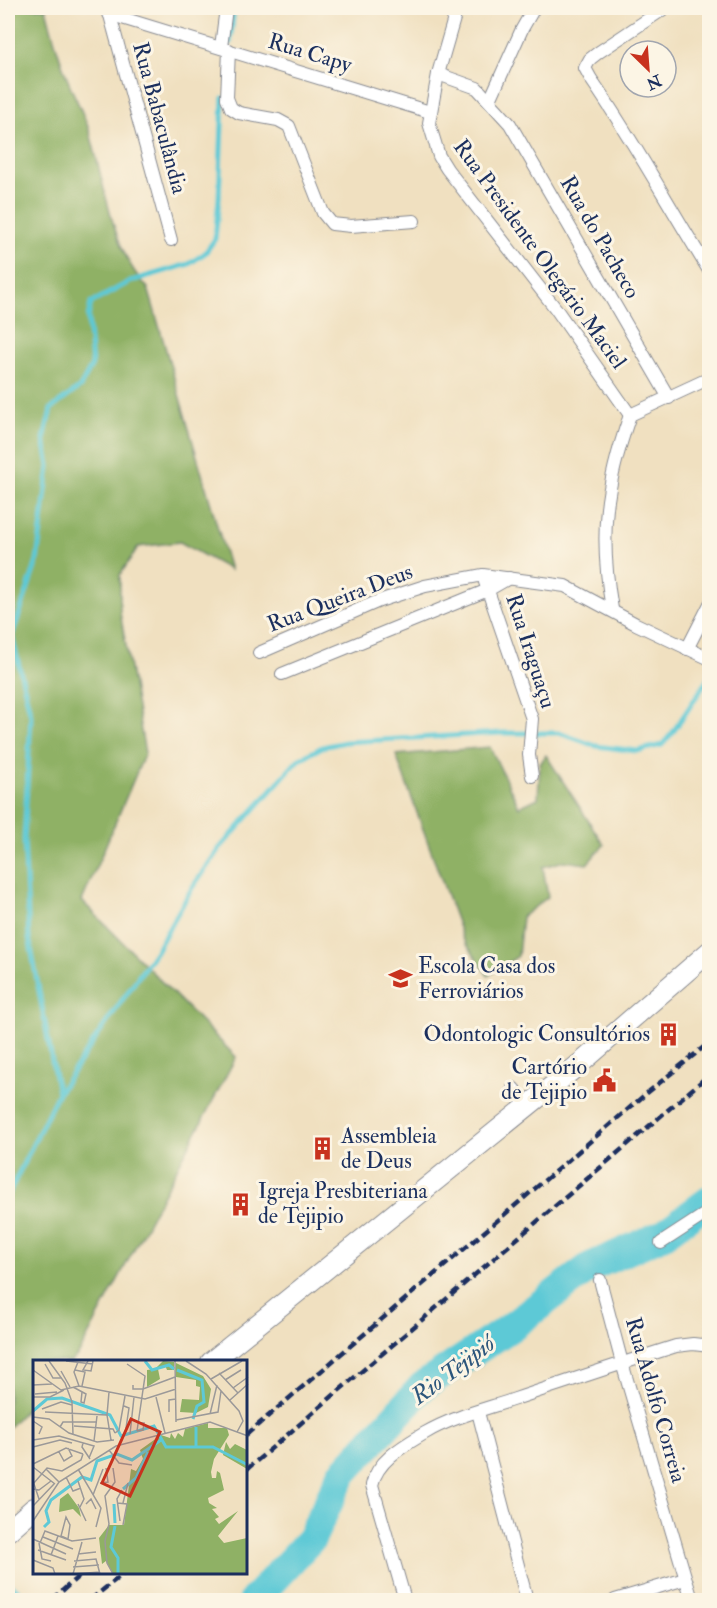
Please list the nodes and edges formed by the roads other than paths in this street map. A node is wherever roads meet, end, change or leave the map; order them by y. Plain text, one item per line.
1 (226, 8) edge
2 (534, 8) edge
3 (664, 8) edge
4 (453, 9) edge
5 (109, 11) edge
6 (225, 49) junction
7 (438, 74) junction
8 (490, 99) junction
9 (430, 112) junction
10 (414, 221) dead end
11 (171, 240) dead end
12 (710, 272) edge
13 (710, 378) edge
14 (669, 398) junction
15 (630, 415) junction
16 (483, 575) junction
17 (508, 578) junction
18 (489, 590) junction
19 (710, 604) edge
20 (612, 609) junction
21 (687, 649) junction
22 (259, 653) dead end
23 (709, 658) edge
24 (282, 674) dead end
25 (532, 776) dead end
26 (710, 951) edge
27 (513, 1088) dead end
28 (528, 1105) junction
29 (710, 1211) edge
30 (661, 1243) dead end
31 (600, 1280) dead end
32 (710, 1346) edge
33 (213, 1360) edge
34 (622, 1363) junction
35 (478, 1412) junction
36 (33, 1509) edge
37 (8, 1531) edge
38 (686, 1579) junction
39 (405, 1600) edge
40 (527, 1600) edge
41 (615, 1600) edge
42 (692, 1600) edge

1 - 6 street
2 - 8 street
3 - 12 street
4 - 7 street, Rua Presidente Olegário Maciel
5 - 6 street, Rua Capy
5 - 11 street, Rua Babaculândia
6 - 9 street, Rua Capy
6 - 10 street
7 - 8 street, Rua do Pacheco
7 - 9 street, Rua Presidente Olegário Maciel
8 - 14 street, Rua do Pacheco
9 - 15 street, Rua Presidente Olegário Maciel
13 - 14 street
14 - 15 street
15 - 20 street
16 - 17 street, Rua Queira Deus
16 - 18 street, Rua Iraguaçu
16 - 22 street, Rua Queira Deus
17 - 18 street, Rua Queira Deus
17 - 20 street, Rua Queira Deus
18 - 24 street, Rua Queira Deus
18 - 25 street, Rua Iraguaçu
19 - 21 street
20 - 21 street, Rua Queira Deus
21 - 23 street, Rua Queira Deus
26 - 28 main road
27 - 28 street
28 - 33 main road
29 - 30 street
31 - 34 street, Rua Adolfo Correia
32 - 34 street
34 - 35 street
34 - 38 street, Rua Adolfo Correia
35 - 39 street
35 - 40 street
36 - 37 main road
38 - 41 street
38 - 42 street, Rua Adolfo Correia

